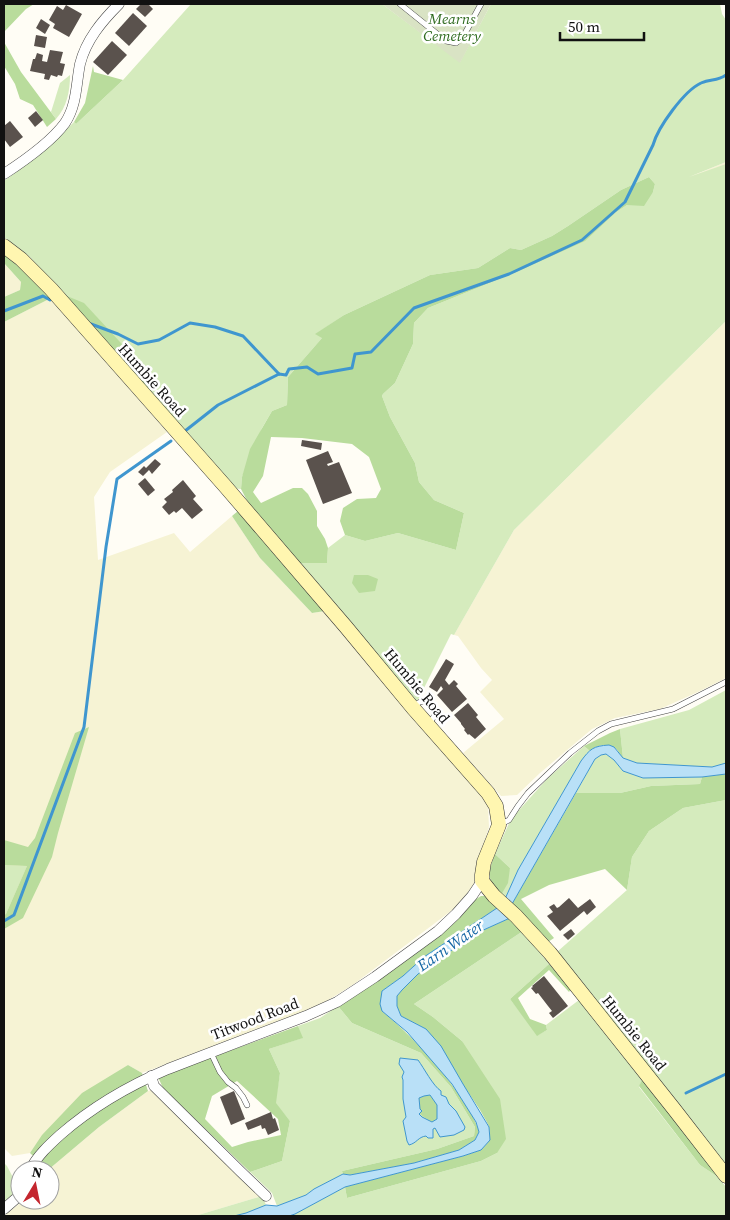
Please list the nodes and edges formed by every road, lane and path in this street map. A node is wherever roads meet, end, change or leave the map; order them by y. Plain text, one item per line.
1 (119, 4) edge
2 (400, 4) edge
3 (481, 4) edge
4 (4, 174) edge
5 (4, 246) edge
6 (726, 682) edge
7 (499, 825) junction
8 (482, 881) junction
9 (211, 1052) junction
10 (151, 1076) junction
11 (247, 1105) dead end
12 (36, 1160) edge
13 (726, 1176) edge
14 (266, 1196) dead end

1 - 4 street
2 - 3 lane
5 - 7 street, Humbie Road
6 - 7 lane
7 - 8 street
8 - 9 street, Titwood Road
8 - 13 street, Humbie Road
9 - 10 street, Titwood Road
9 - 11 lane
10 - 12 street, Titwood Road
10 - 14 street

